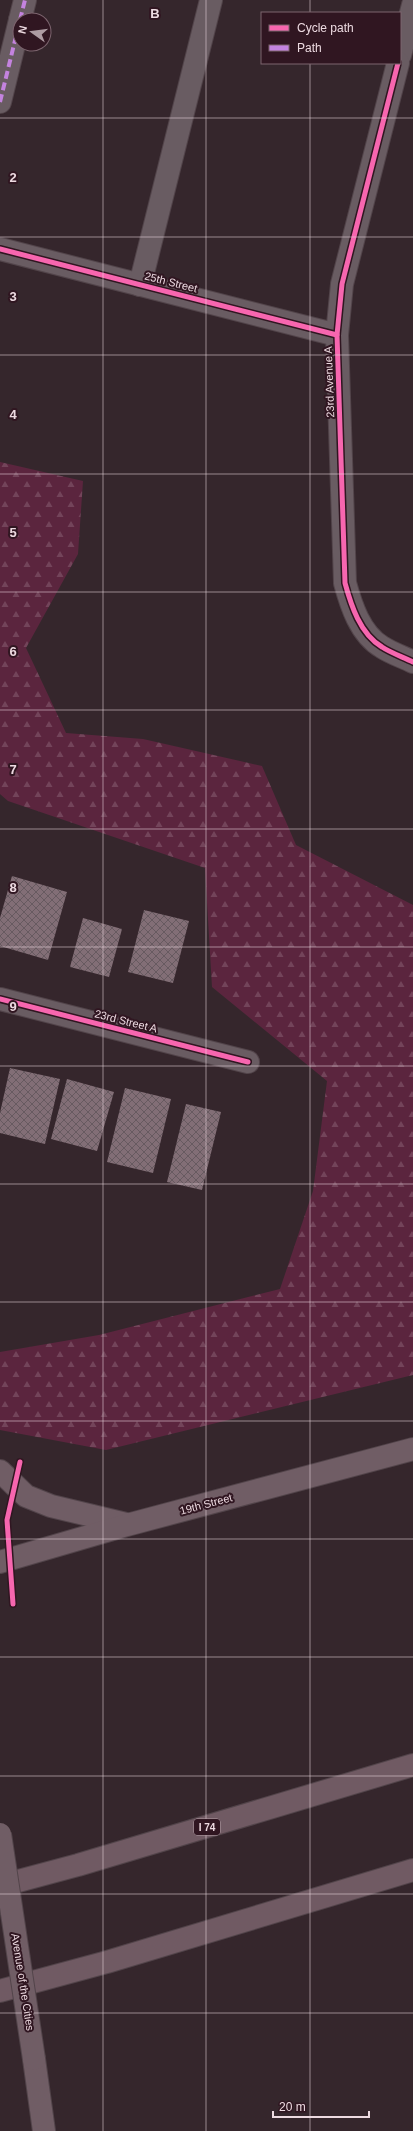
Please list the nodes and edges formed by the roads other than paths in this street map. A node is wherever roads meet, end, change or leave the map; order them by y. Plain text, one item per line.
1 (25, 0) edge
2 (212, 0) edge
3 (413, 5) edge
4 (22, 12) edge
5 (401, 51) edge
6 (12, 52) edge
7 (398, 64) edge
8 (0, 102) edge
9 (0, 249) edge
10 (140, 285) junction
11 (336, 335) junction
12 (413, 662) edge
13 (0, 999) edge
14 (248, 1062) dead end
15 (413, 1449) edge
16 (0, 1471) edge
17 (127, 1525) junction
18 (0, 1562) edge
19 (413, 1765) edge
20 (0, 1834) edge
21 (413, 1870) edge
22 (0, 1886) edge
23 (0, 1991) edge
24 (44, 2131) edge

1 - 4 street
2 - 10 street
3 - 5 street
6 - 8 street
7 - 11 street, 23rd Avenue A
9 - 10 street, 25th Street
10 - 11 street, 25th Street
11 - 12 street, 23rd Avenue A
13 - 14 street, 23rd Street A
15 - 17 main road, 19th Street
16 - 17 main road
17 - 18 main road, 19th Street
19 - 22 highway, I 74
20 - 24 main road, Avenue of the Cities, bridge
21 - 23 highway

